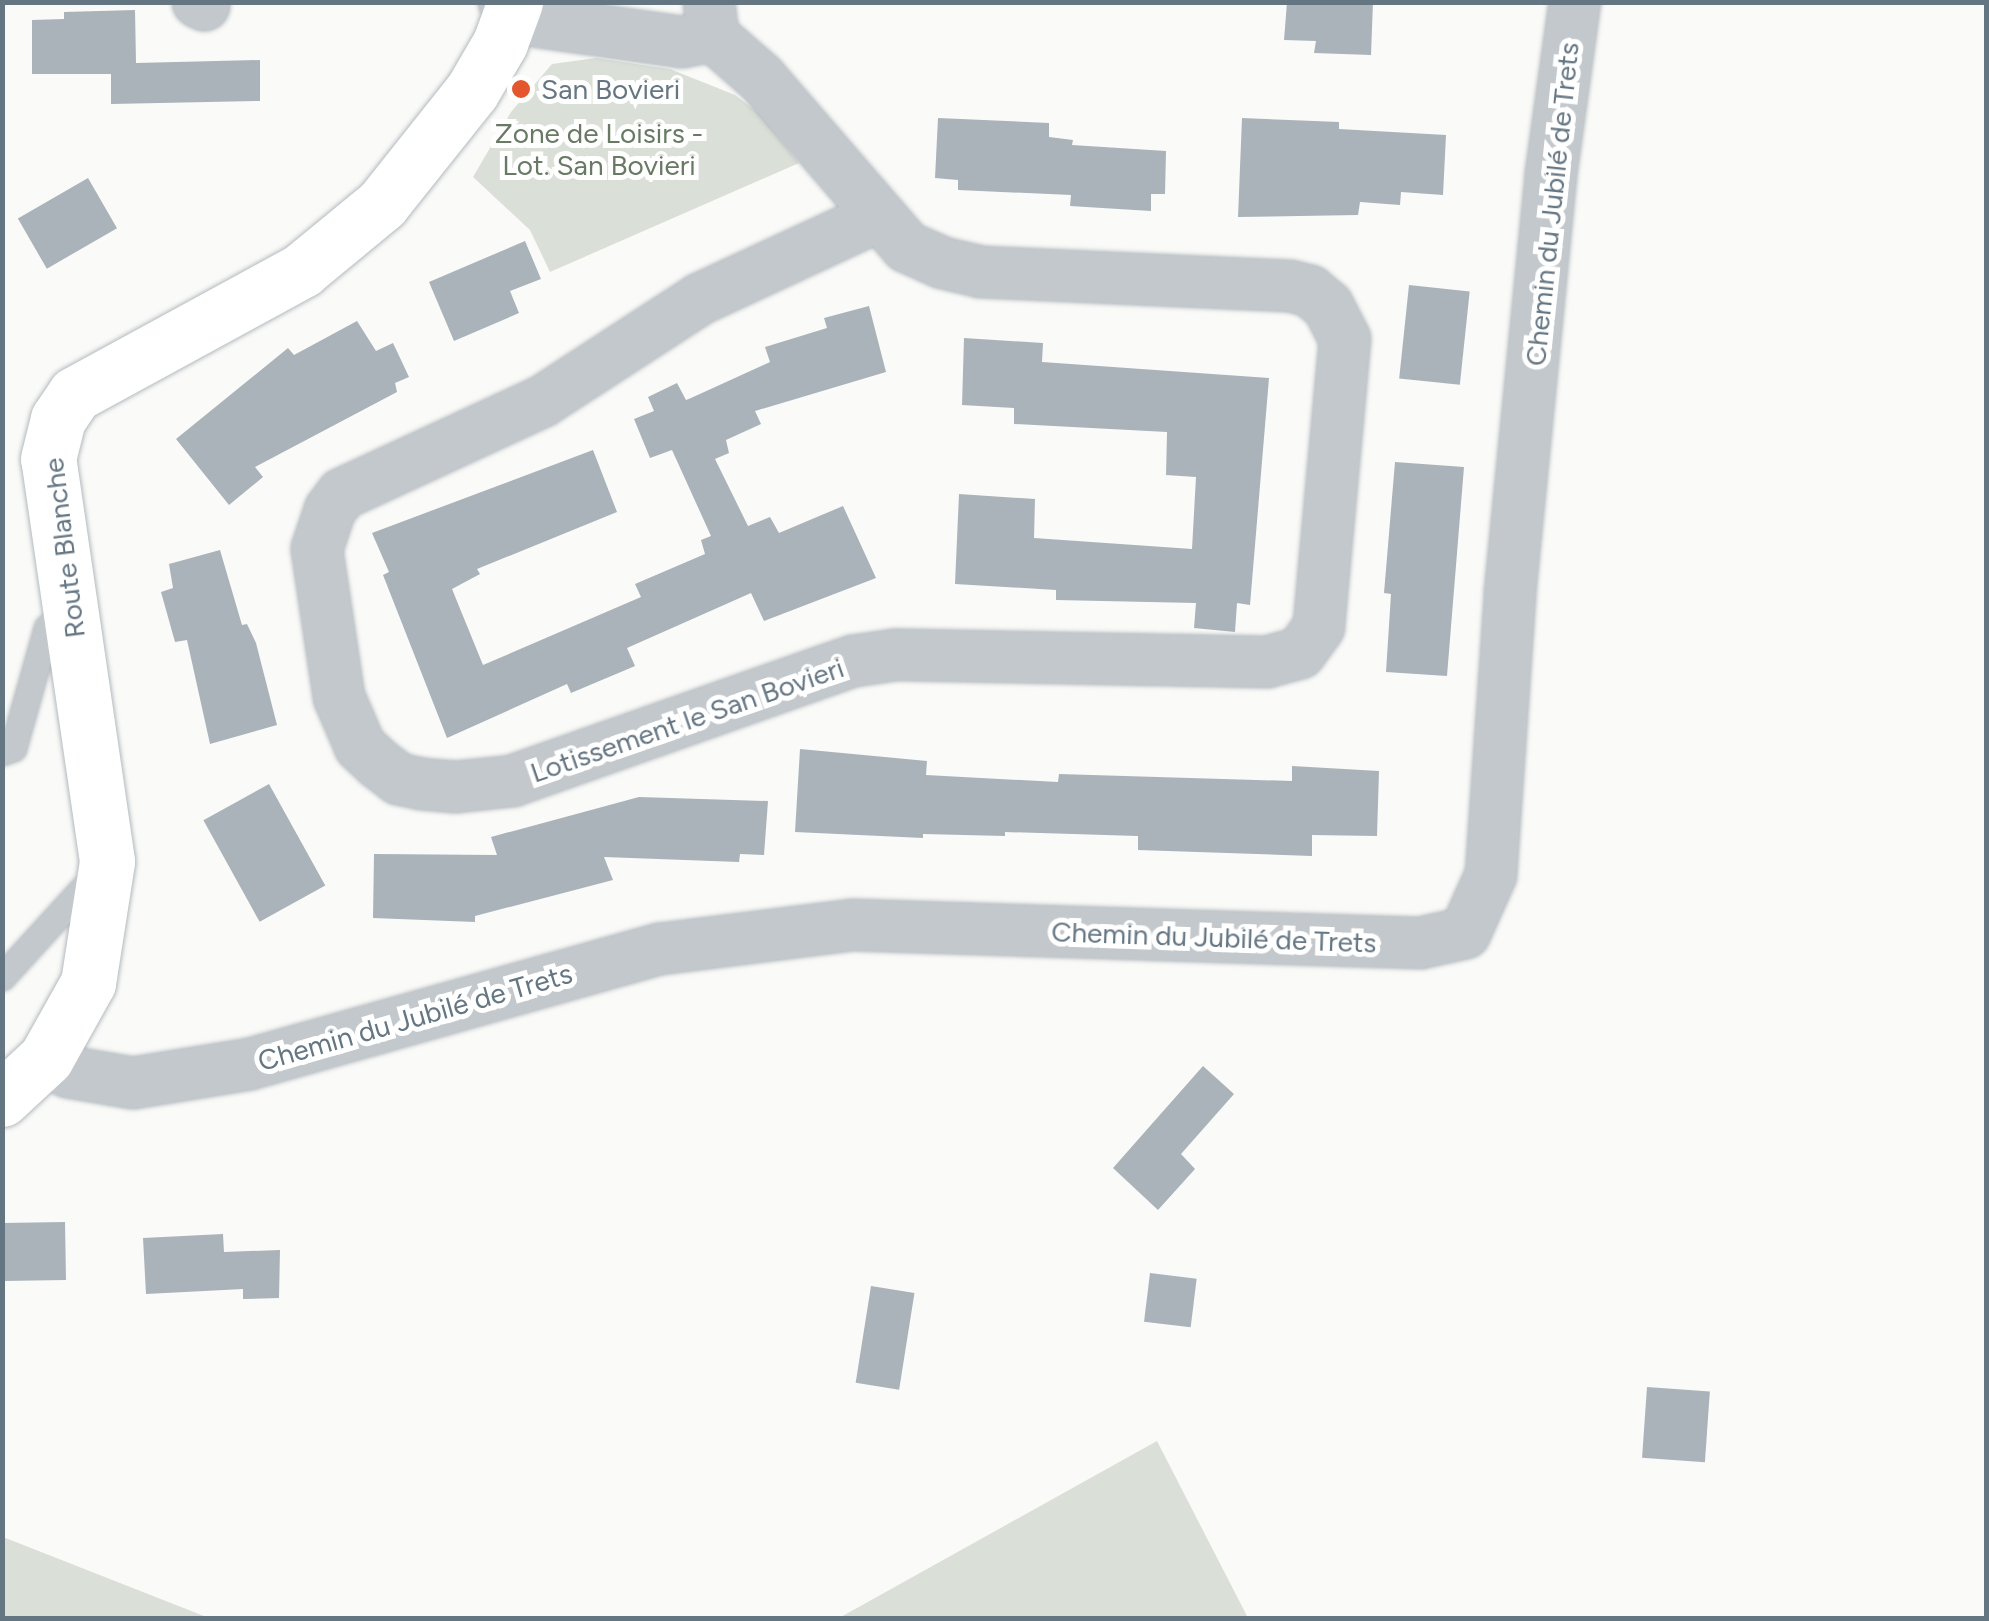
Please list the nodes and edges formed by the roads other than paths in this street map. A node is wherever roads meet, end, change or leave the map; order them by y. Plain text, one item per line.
1 (1574, 2) edge
2 (502, 4) edge
3 (711, 19) edge
4 (877, 216) junction
5 (70, 606) junction
6 (2, 752) edge
7 (108, 861) junction
8 (2, 978) edge
9 (46, 1058) junction
10 (2, 1100) edge

1 - 9 street, Chemin du Jubilé de Trets
2 - 3 street, Lotissement le San Bovieri
2 - 5 street, Route Blanche
3 - 4 street, Lotissement le San Bovieri
4 - 4 street, Lotissement le San Bovieri
5 - 6 lane
5 - 7 street, Route Blanche
7 - 8 lane
7 - 9 street, Route Blanche
9 - 10 street, Route Blanche

